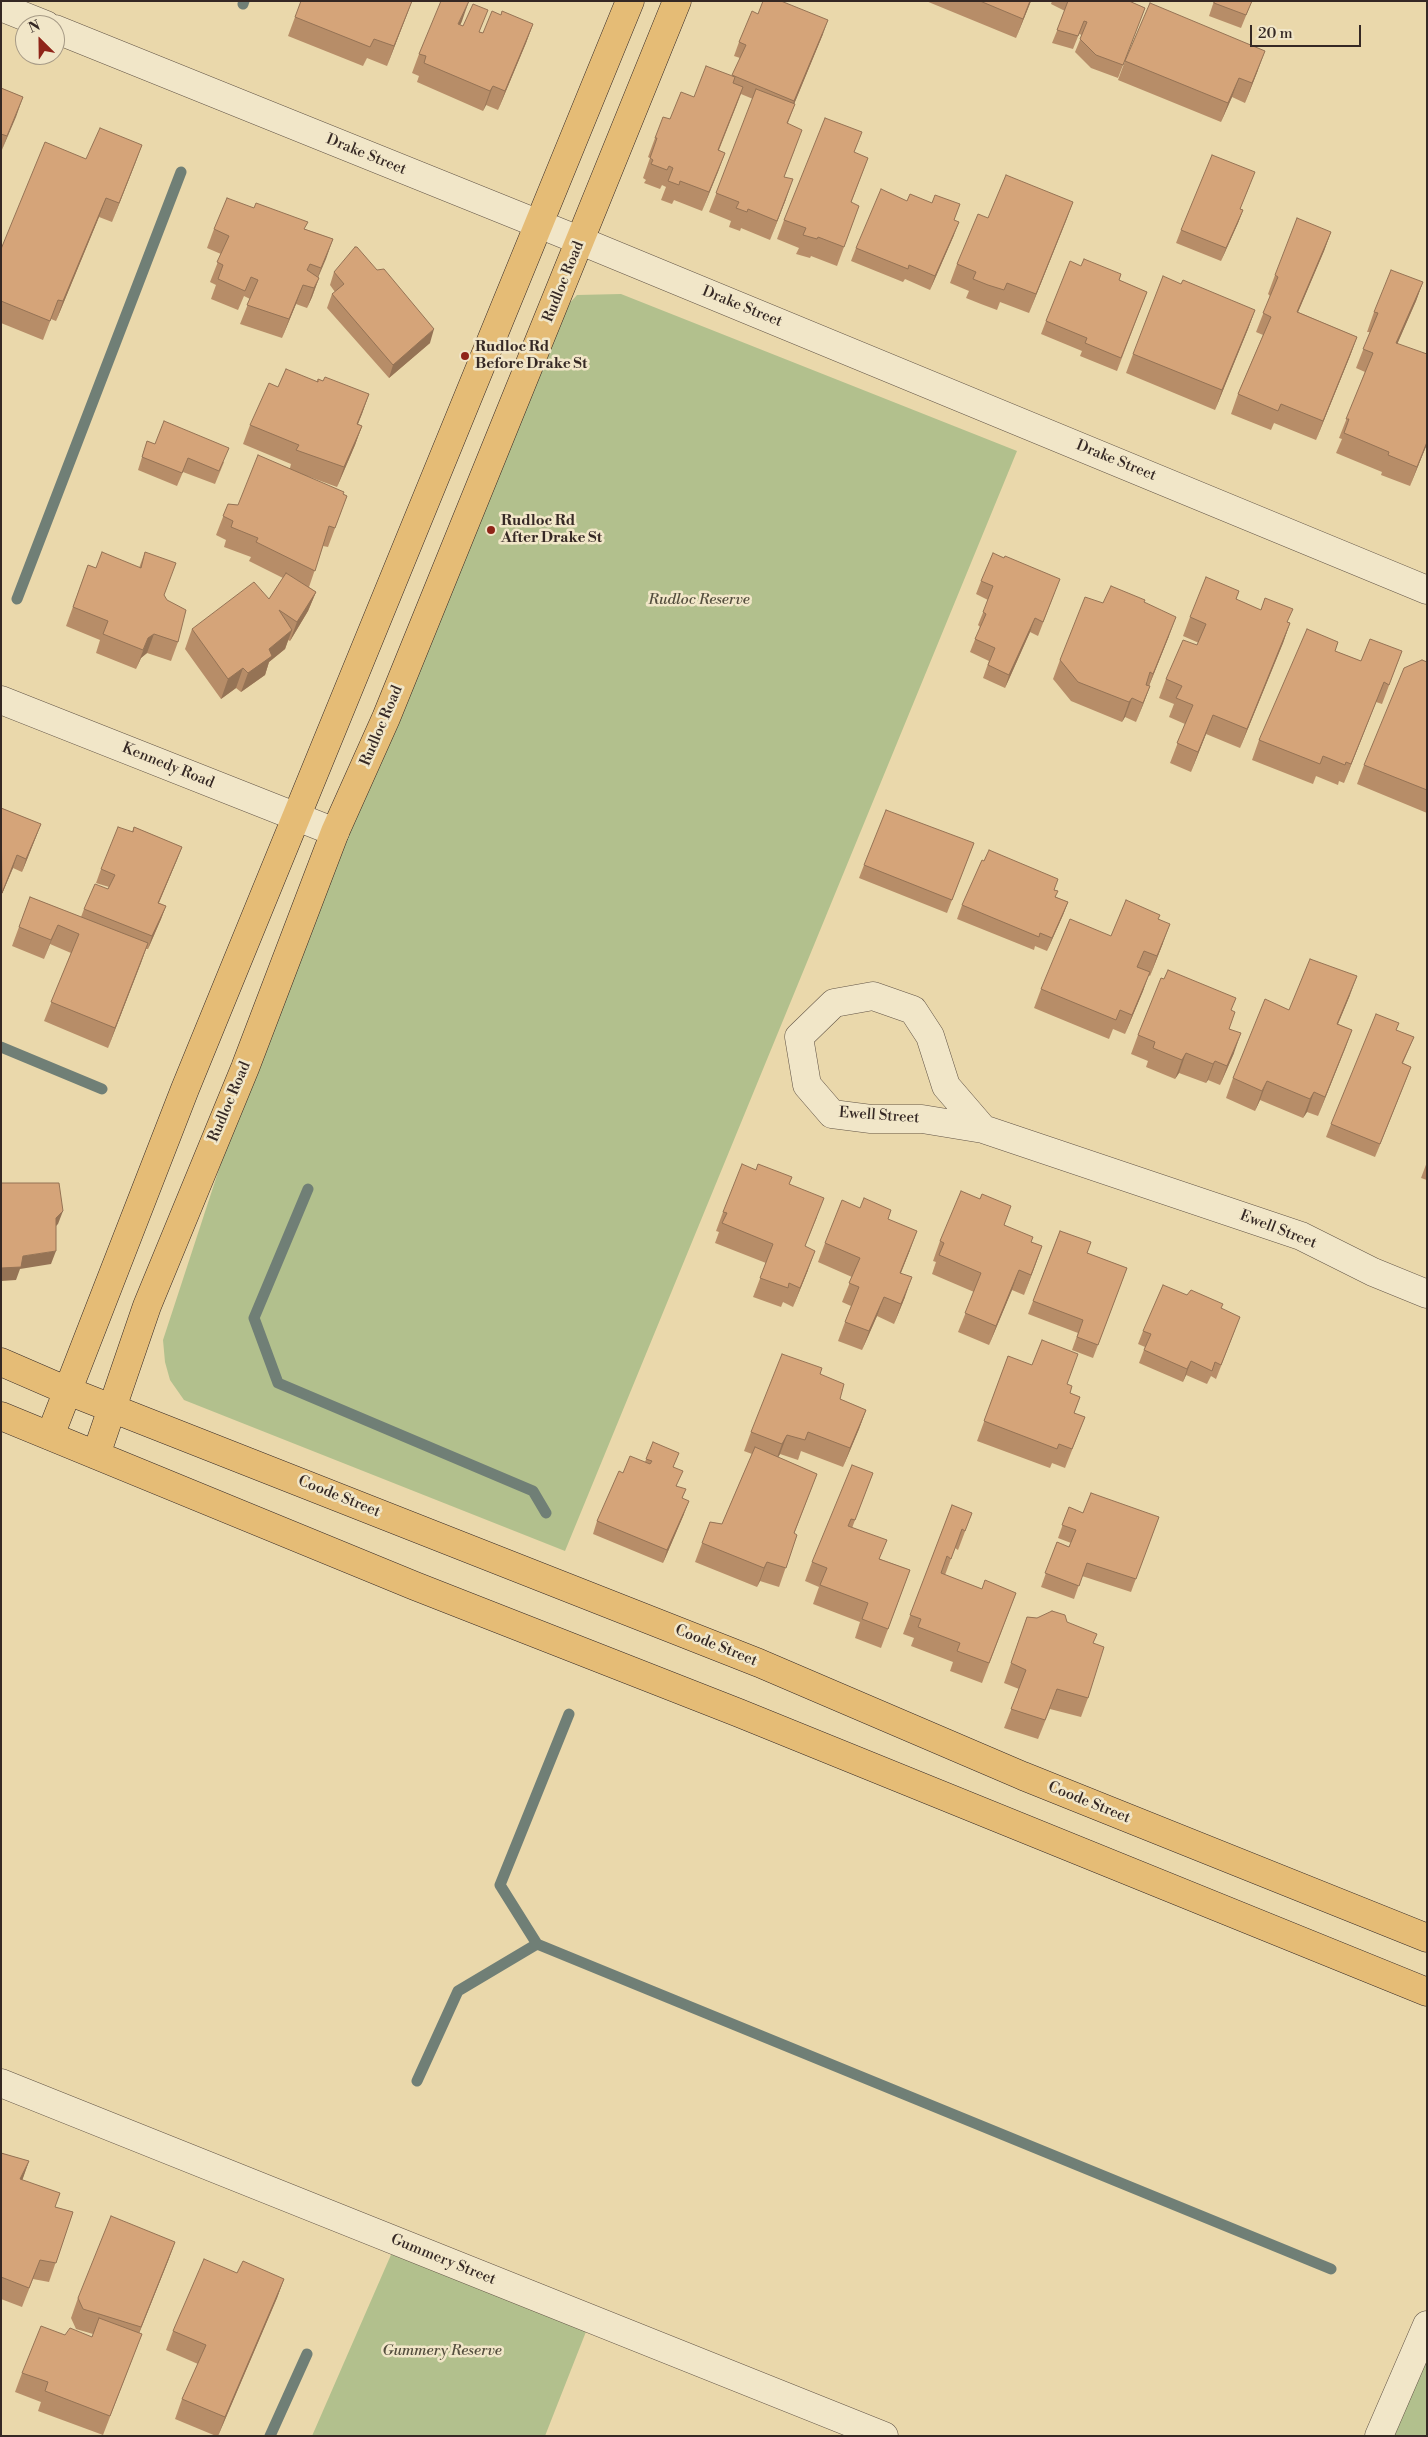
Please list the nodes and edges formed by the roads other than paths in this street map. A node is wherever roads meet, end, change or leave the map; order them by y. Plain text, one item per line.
1 (630, 1) edge
2 (677, 1) edge
3 (1, 7) edge
4 (21, 15) edge
5 (65, 32) edge
6 (538, 225) junction
7 (581, 241) junction
8 (1427, 590) edge
9 (1, 700) edge
10 (298, 817) junction
11 (335, 832) junction
12 (983, 1129) junction
13 (1427, 1294) edge
14 (1, 1362) edge
15 (68, 1391) junction
16 (112, 1408) junction
17 (1, 1416) edge
18 (50, 1436) junction
19 (96, 1455) junction
20 (1427, 1938) edge
21 (1427, 1992) edge
22 (1, 2083) edge
23 (1427, 2325) edge
24 (884, 2436) edge
25 (1379, 2436) edge

1 - 6 main road
2 - 7 main road, Rudloc Road
3 - 4 street
5 - 6 street, Drake Street
6 - 7 street, Drake Street
6 - 10 main road
7 - 8 street, Drake Street
7 - 11 main road, Rudloc Road
9 - 10 street, Kennedy Road
10 - 11 street, Kennedy Road
10 - 15 main road
11 - 16 main road, Rudloc Road
12 - 12 street, Ewell Street
12 - 13 street, Ewell Street
14 - 15 main road, Coode Street
15 - 16 main road, Coode Street
15 - 18 main road
16 - 19 main road, Rudloc Road
16 - 20 main road, Coode Street
17 - 18 main road
18 - 19 main road
19 - 21 main road
22 - 24 street, Gummery Street
23 - 25 street

